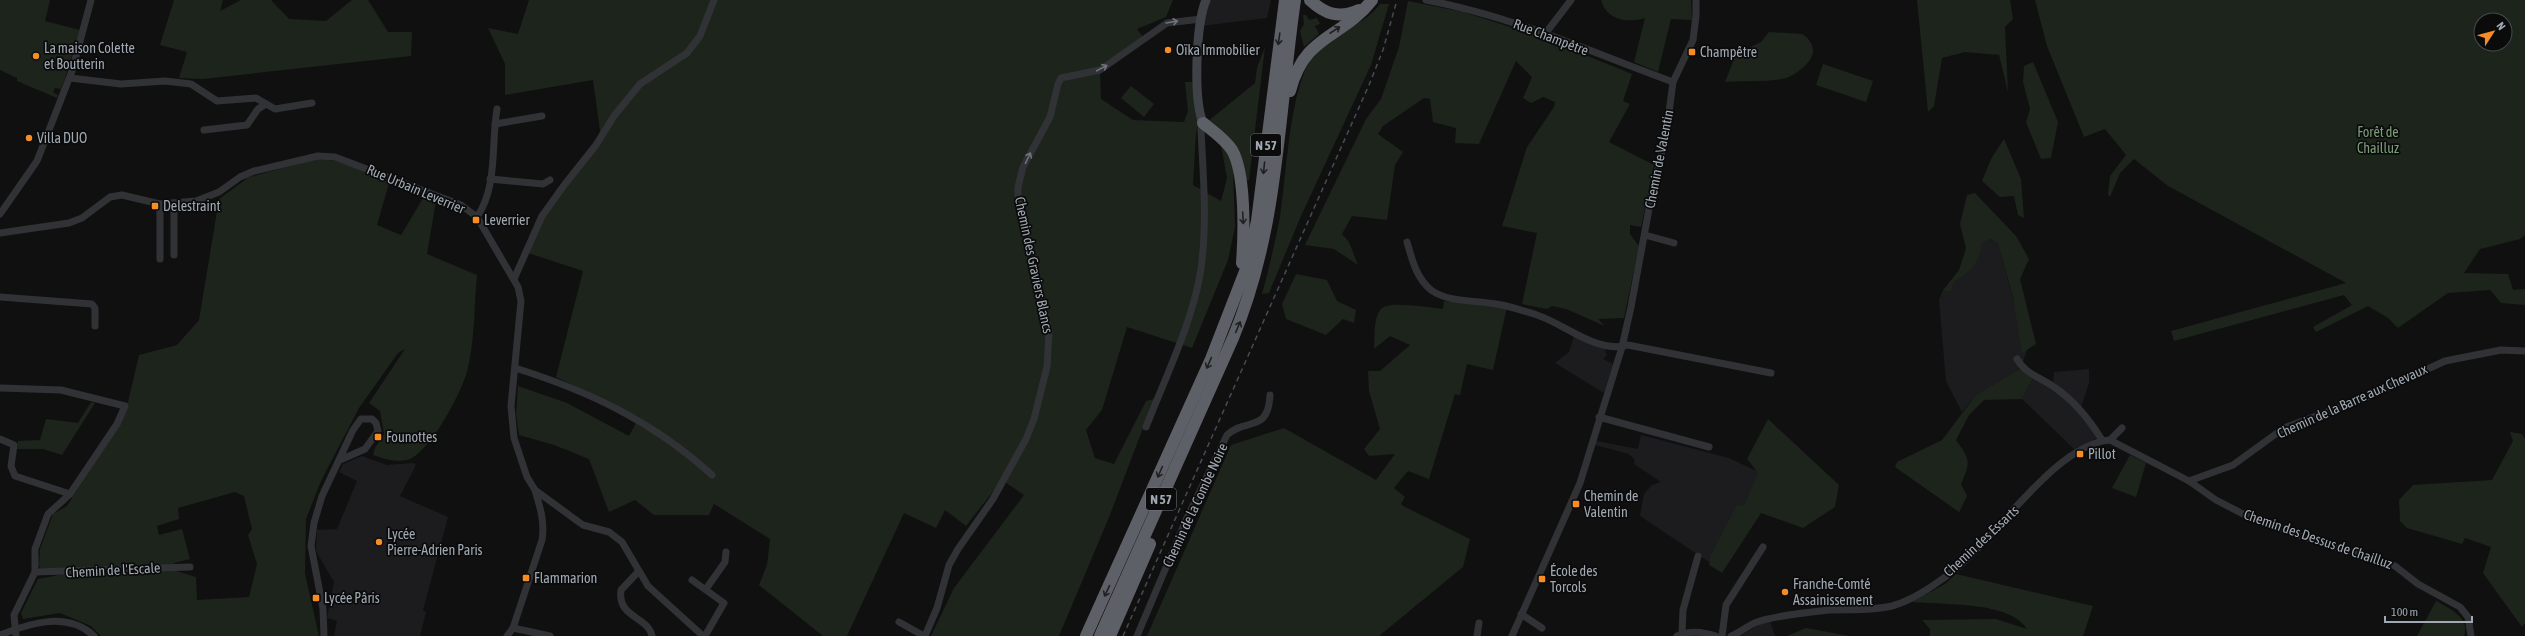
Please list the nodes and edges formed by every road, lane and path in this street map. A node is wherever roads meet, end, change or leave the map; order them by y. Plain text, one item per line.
1 (91, 0) edge
2 (714, 0) edge
3 (1206, 0) edge
4 (1285, 0) edge
5 (1295, 0) edge
6 (1310, 0) edge
7 (1426, 0) edge
8 (1571, 0) edge
9 (1696, 0) edge
10 (1368, 4) edge
11 (1201, 19) junction
12 (1546, 34) junction
13 (70, 78) junction
14 (1673, 82) junction
15 (312, 103) dead end
16 (266, 104) junction
17 (497, 109) dead end
18 (542, 116) dead end
19 (494, 124) junction
20 (1202, 126) junction
21 (1280, 129) junction
22 (204, 130) dead end
23 (490, 179) junction
24 (550, 180) dead end
25 (174, 203) junction
26 (160, 204) junction
27 (0, 214) edge
28 (476, 217) junction
29 (0, 233) edge
30 (1645, 235) junction
31 (1407, 242) dead end
32 (1674, 243) dead end
33 (174, 255) dead end
34 (160, 259) dead end
35 (514, 279) junction
36 (1240, 288) junction
37 (0, 297) edge
38 (95, 326) dead end
39 (1622, 347) junction
40 (2525, 351) edge
41 (2017, 359) dead end
42 (1223, 363) junction
43 (515, 368) junction
44 (1771, 373) dead end
45 (0, 388) edge
46 (1270, 395) dead end
47 (1600, 417) junction
48 (1146, 428) dead end
49 (2122, 428) dead end
50 (0, 439) edge
51 (2102, 440) junction
52 (2110, 440) junction
53 (1709, 447) dead end
54 (340, 460) junction
55 (712, 476) dead end
56 (2189, 481) junction
57 (535, 490) junction
58 (70, 494) junction
59 (1763, 547) dead end
60 (726, 552) dead end
61 (1698, 556) dead end
62 (190, 567) dead end
63 (36, 572) junction
64 (638, 572) junction
65 (692, 580) dead end
66 (706, 589) junction
67 (1521, 614) junction
68 (899, 622) dead end
69 (1479, 623) dead end
70 (513, 628) junction
71 (1542, 628) dead end
72 (15, 633) edge
73 (0, 635) edge
74 (1680, 635) edge
75 (94, 636) edge
76 (324, 636) edge
77 (507, 636) edge
78 (550, 636) edge
79 (652, 636) edge
80 (704, 636) edge
81 (925, 636) edge
82 (1086, 636) edge
83 (1100, 636) edge
84 (1110, 636) edge
85 (1137, 636) edge
86 (1477, 636) edge
87 (1512, 636) edge
88 (1716, 636) edge
89 (1722, 636) edge
90 (1731, 636) edge
91 (2471, 636) edge

1 - 13 street
2 - 35 street
3 - 11 main road
4 -> 36 highway, N 57
5 - 21 highway, N 57
6 - 10 highway
7 - 12 street, Rue Champêtre
8 - 12 street
9 - 14 street, Chemin de Valentin
21 -> 10 highway
11 - 20 main road
81 -> 11 street, Chemin des Graviers Blancs
12 - 14 street, Rue Champêtre
13 - 16 street
13 - 27 street
14 - 30 street, Chemin de Valentin
15 - 16 street
16 - 22 street
17 - 19 street
18 - 19 street
19 - 23 street
20 -> 36 highway
20 - 48 street
42 -> 21 highway, N 57
23 - 24 street
23 - 28 street
25 - 26 street, Rue Urbain Leverrier
25 - 28 street, Rue Urbain Leverrier
25 - 33 street
26 - 29 street, Rue Urbain Leverrier
26 - 34 street
28 - 35 street, Rue Urbain Leverrier
30 - 32 street
30 - 39 street, Chemin de Valentin
31 - 39 street
35 - 43 street, Rue Urbain Leverrier
36 -> 82 highway, N 57
37 - 38 street
39 - 44 street
39 - 47 street, Chemin de Valentin
40 - 56 street, Chemin de la Barre aux Chevaux
41 - 51 street
42 - 83 highway, N 57
42 - 84 highway
43 - 55 street
43 - 57 street, Rue Urbain Leverrier
45 - 58 street
46 - 85 street, Chemin de la Combe Noire
47 - 53 street
47 - 67 street, Chemin de Valentin
49 - 52 street
50 - 58 street
51 - 52 street, Chemin des Dessus de Chailluz
51 - 90 street, Chemin des Essarts
52 - 56 street, Chemin des Dessus de Chailluz
54 - 54 street
54 - 76 street
56 - 91 street, Chemin des Dessus de Chailluz
57 - 64 street, Rue Urbain Leverrier
57 - 70 street
58 - 63 street
59 - 89 street
60 - 66 street
61 - 74 street
62 - 63 street, Chemin de l'Escale
63 - 72 street
64 - 79 street
64 - 80 street, Rue Urbain Leverrier
65 - 66 street
66 - 80 street
67 - 71 street
67 - 87 street, Chemin de Valentin
68 - 81 street
69 - 86 street
70 - 77 street
70 - 78 street
72 - 73 street
72 - 75 street
74 - 88 street

